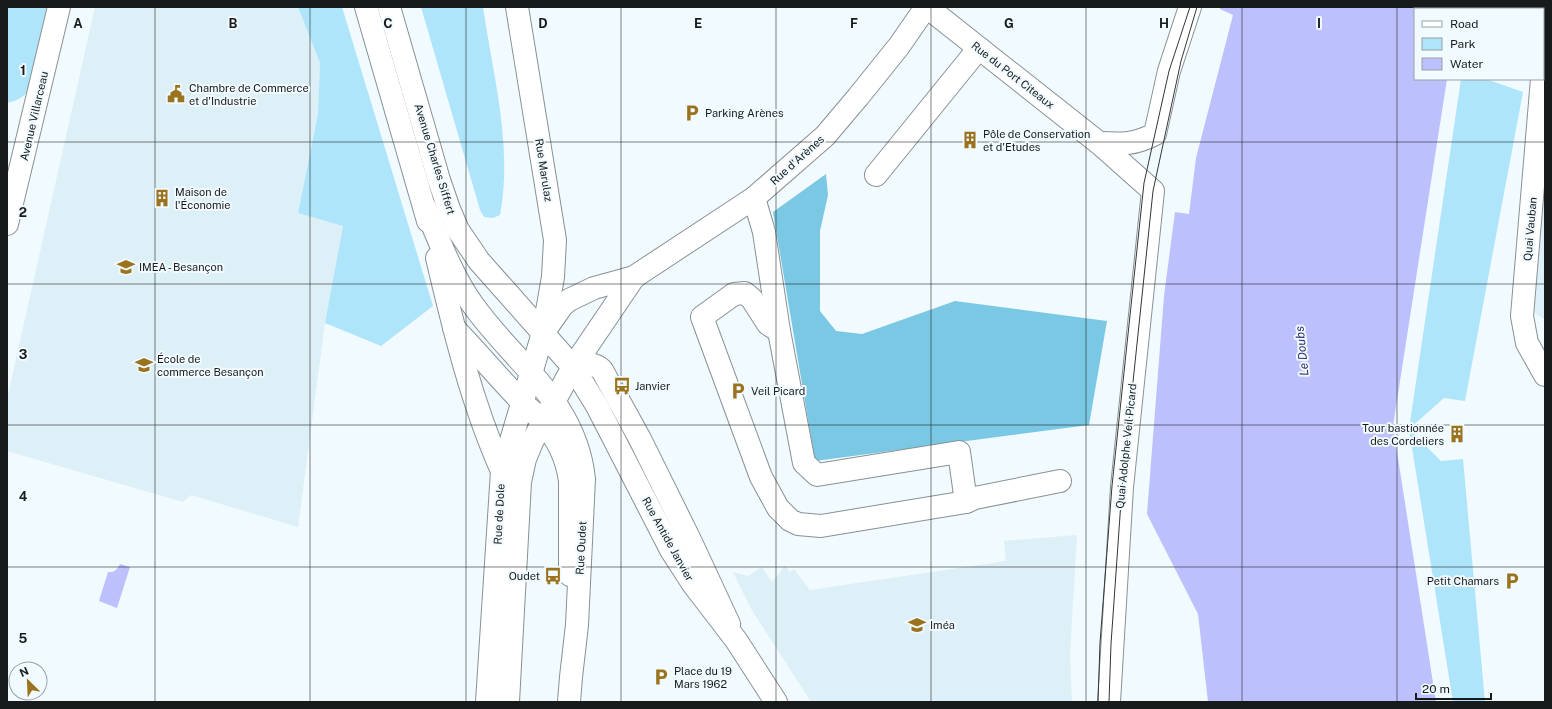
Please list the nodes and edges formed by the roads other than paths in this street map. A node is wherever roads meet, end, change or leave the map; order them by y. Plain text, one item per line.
1 (58, 7) edge
2 (366, 7) edge
3 (389, 7) edge
4 (517, 7) edge
5 (926, 7) edge
6 (1190, 7) edge
7 (979, 48) junction
8 (1542, 80) edge
9 (1099, 143) junction
10 (876, 175) dead end
11 (1153, 191) joint
12 (754, 198) junction
13 (425, 207) junction
14 (7, 224) edge
15 (634, 277) junction
16 (454, 328) junction
17 (779, 331) junction
18 (543, 333) junction
19 (573, 367) junction
20 (531, 374) junction
21 (1545, 375) edge
22 (554, 401) junction
23 (522, 402) junction
24 (542, 421) junction
25 (502, 471) junction
26 (1060, 481) dead end
27 (966, 502) junction
28 (571, 677) junction
29 (487, 702) edge
30 (508, 702) edge
31 (569, 702) edge
32 (776, 702) edge
33 (1109, 702) edge

1 - 14 main road, Avenue Villarceau
2 - 13 main road, Avenue Charles Siffert
3 - 18 main road, Avenue Charles Siffert
4 - 18 main road, Rue Marulaz
5 - 7 main road, Rue du Port Citeaux
5 - 12 main road, Rue d'Arènes
6 - 9 main road
7 - 9 main road, Rue du Port Citeaux
7 - 10 main road
8 - 21 main road, Quai Vauban
9 - 11 main road, Rue du Port Citeaux
11 - 33 main road, Quai Adolphe Veil Picard
12 - 15 main road, Rue d'Arènes
12 - 17 main road
13 - 16 main road, Avenue Charles Siffert
13 - 20 main road, Avenue Charles Siffert
15 - 18 main road, Rue d'Arènes
15 - 19 main road, Rue d'Arènes
16 - 23 main road
16 - 25 main road, Avenue Charles Siffert
17 - 27 main road
17 - 27 main road
18 - 19 main road, Avenue Charles Siffert
18 - 20 main road, Rue de Dole
19 - 22 main road, Rue de Dole
19 - 32 main road, Rue Antide Janvier
20 - 22 main road, Avenue Charles Siffert
20 - 23 main road, Rue de Dole
22 - 24 main road, Rue de Dole
22 - 28 main road, Rue Oudet
23 - 24 main road
23 - 25 main road, Rue de Dole
24 - 28 main road
24 - 30 main road, Rue de Dole
25 - 29 main road, Rue de Dole
26 - 27 main road
28 - 31 main road, Rue Oudet

